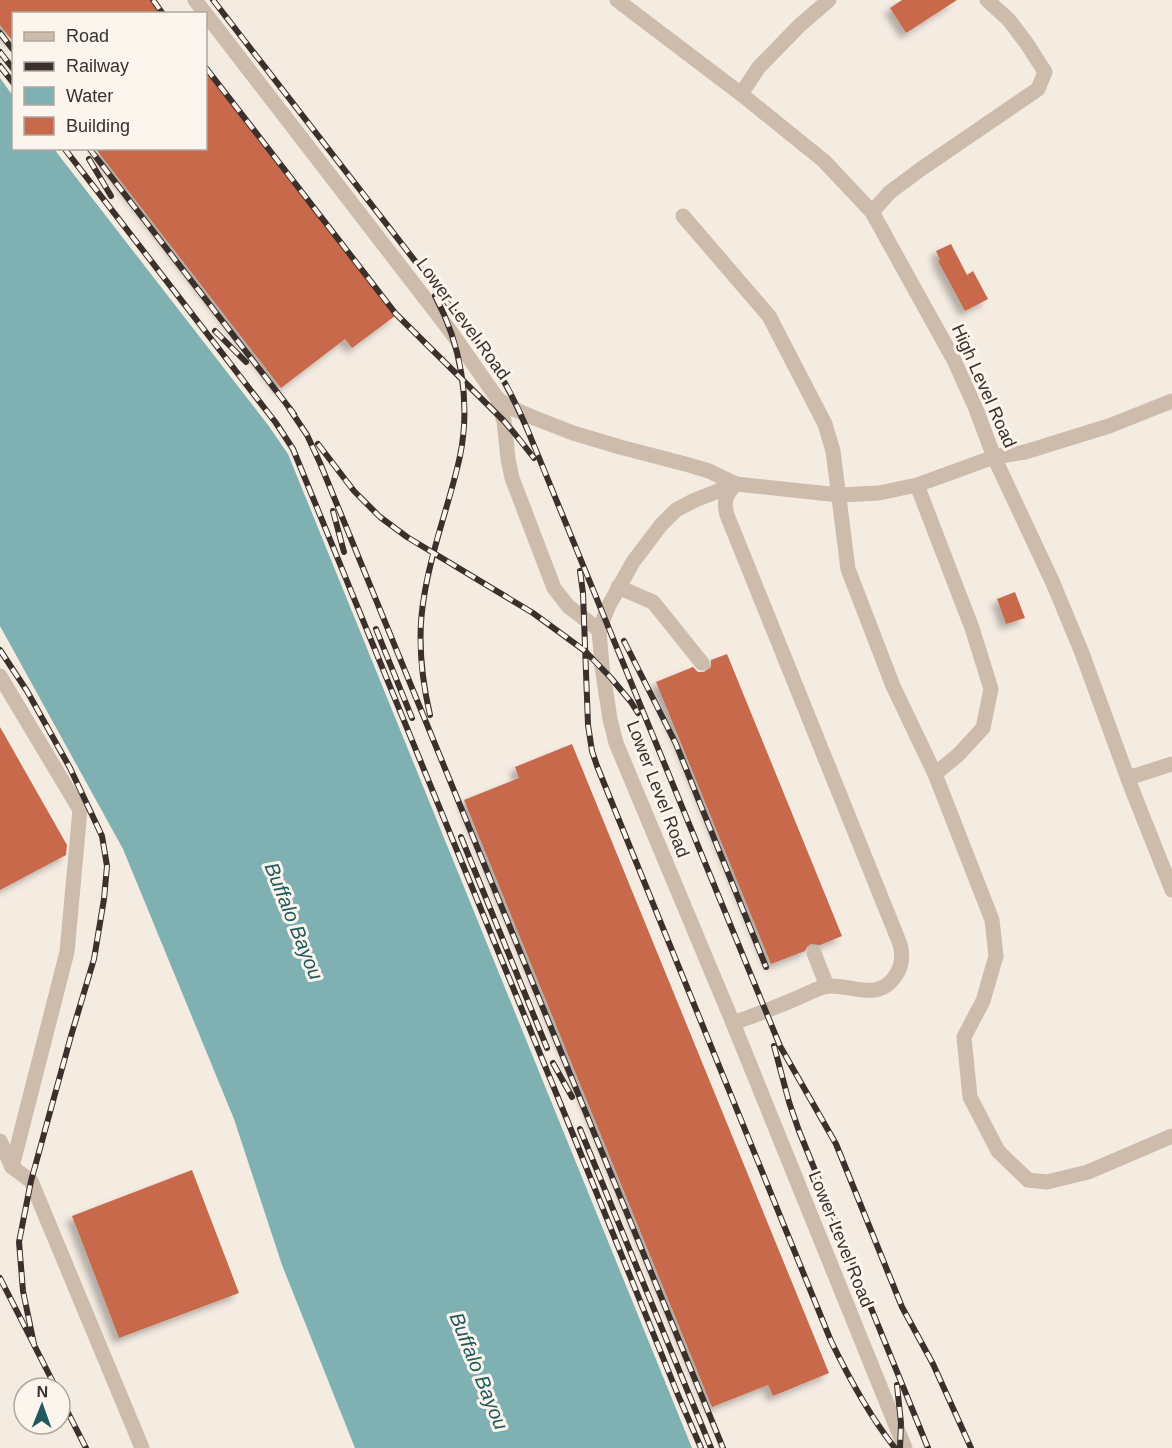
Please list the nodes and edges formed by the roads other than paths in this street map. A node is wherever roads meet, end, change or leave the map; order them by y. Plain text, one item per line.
1 (195, 0) edge
2 (617, 0) edge
3 (829, 0) edge
4 (987, 0) edge
5 (204, 12) edge
6 (207, 16) edge
7 (741, 94) junction
8 (872, 212) junction
9 (683, 216) dead end
10 (497, 398) junction
11 (1172, 401) edge
12 (994, 457) junction
13 (736, 484) junction
14 (917, 485) junction
15 (839, 495) junction
16 (618, 587) junction
17 (599, 630) junction
18 (702, 663) dead end
19 (0, 676) edge
20 (1172, 764) edge
21 (934, 774) junction
22 (1128, 778) junction
23 (1172, 890) edge
24 (814, 953) dead end
25 (827, 986) junction
26 (733, 1023) junction
27 (1172, 1136) edge
28 (0, 1141) edge
29 (12, 1167) junction
30 (142, 1448) edge
31 (904, 1448) edge

1 - 5 lane, Lower Level Road
2 - 7 lane, High Level Road
3 - 7 lane
4 - 8 lane
6 - 10 lane, Lower Level Road
7 - 8 lane, High Level Road
8 - 12 lane, High Level Road
9 - 15 lane
10 - 13 lane, Lower Level Road
10 - 17 lane
11 - 12 lane
12 - 14 lane
12 - 22 lane, High Level Road
13 - 15 lane
13 - 16 lane, Lower Level Road
13 - 25 lane
14 - 15 lane
14 - 21 lane
15 - 21 lane
16 - 17 lane, Lower Level Road
16 - 18 lane
17 - 26 lane, Lower Level Road
19 - 29 lane
20 - 22 lane
21 - 27 lane
22 - 23 lane, High Level Road
24 - 25 lane
25 - 26 lane
26 - 31 lane, Lower Level Road
28 - 29 lane
29 - 30 lane

